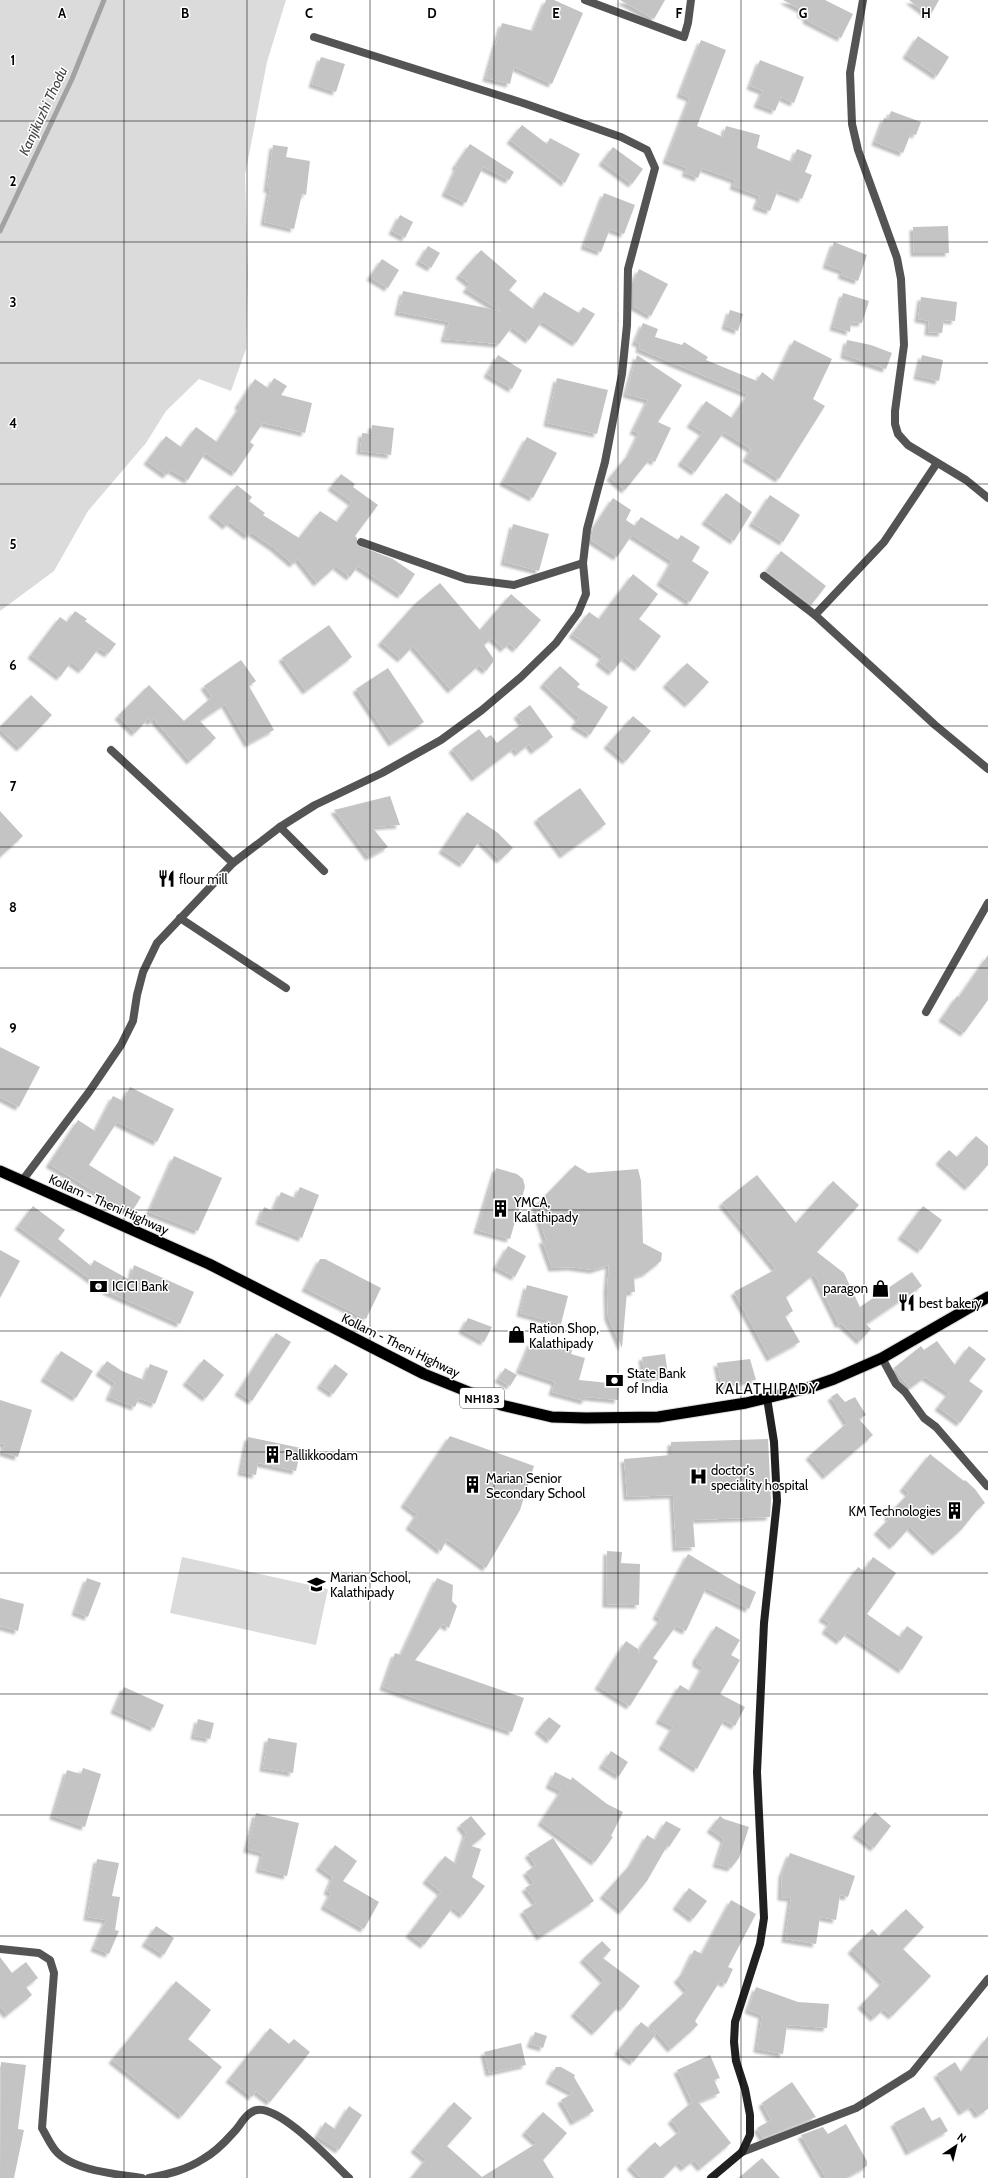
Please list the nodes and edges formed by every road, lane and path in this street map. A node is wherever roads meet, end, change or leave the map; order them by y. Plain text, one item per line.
1 (585, 0) edge
2 (691, 0) edge
3 (863, 0) edge
4 (314, 37) dead end
5 (937, 463) junction
6 (988, 498) edge
7 (361, 542) dead end
8 (584, 563) junction
9 (764, 576) dead end
10 (815, 615) junction
11 (111, 750) dead end
12 (988, 769) edge
13 (280, 827) junction
14 (233, 863) junction
15 (324, 871) dead end
16 (988, 903) edge
17 (180, 918) junction
18 (286, 988) dead end
19 (926, 1012) dead end
20 (0, 1171) edge
21 (22, 1181) junction
22 (988, 1297) edge
23 (882, 1358) junction
24 (767, 1398) junction
25 (987, 1486) dead end
26 (0, 1949) edge
27 (988, 1979) edge
28 (742, 2152) junction
29 (142, 2178) edge
30 (149, 2178) edge
31 (349, 2178) edge
32 (711, 2178) edge

1 - 2 street
3 - 5 street
4 - 8 street
5 - 6 street
5 - 10 street
7 - 8 street
8 - 13 street
9 - 10 street
10 - 12 street
11 - 14 street
13 - 14 street
13 - 15 street
14 - 17 street
16 - 19 street
17 - 18 street
17 - 21 street
20 - 21 highway, Kollam - Theni Highway / NH183
21 - 24 highway, Kollam - Theni Highway / NH183
22 - 23 highway, Kollam - Theni Highway / NH183
23 - 24 highway, Kollam - Theni Highway / NH183
23 - 25 street
24 - 28 main road
26 - 29 street
27 - 28 street
28 - 32 main road
30 - 31 street

